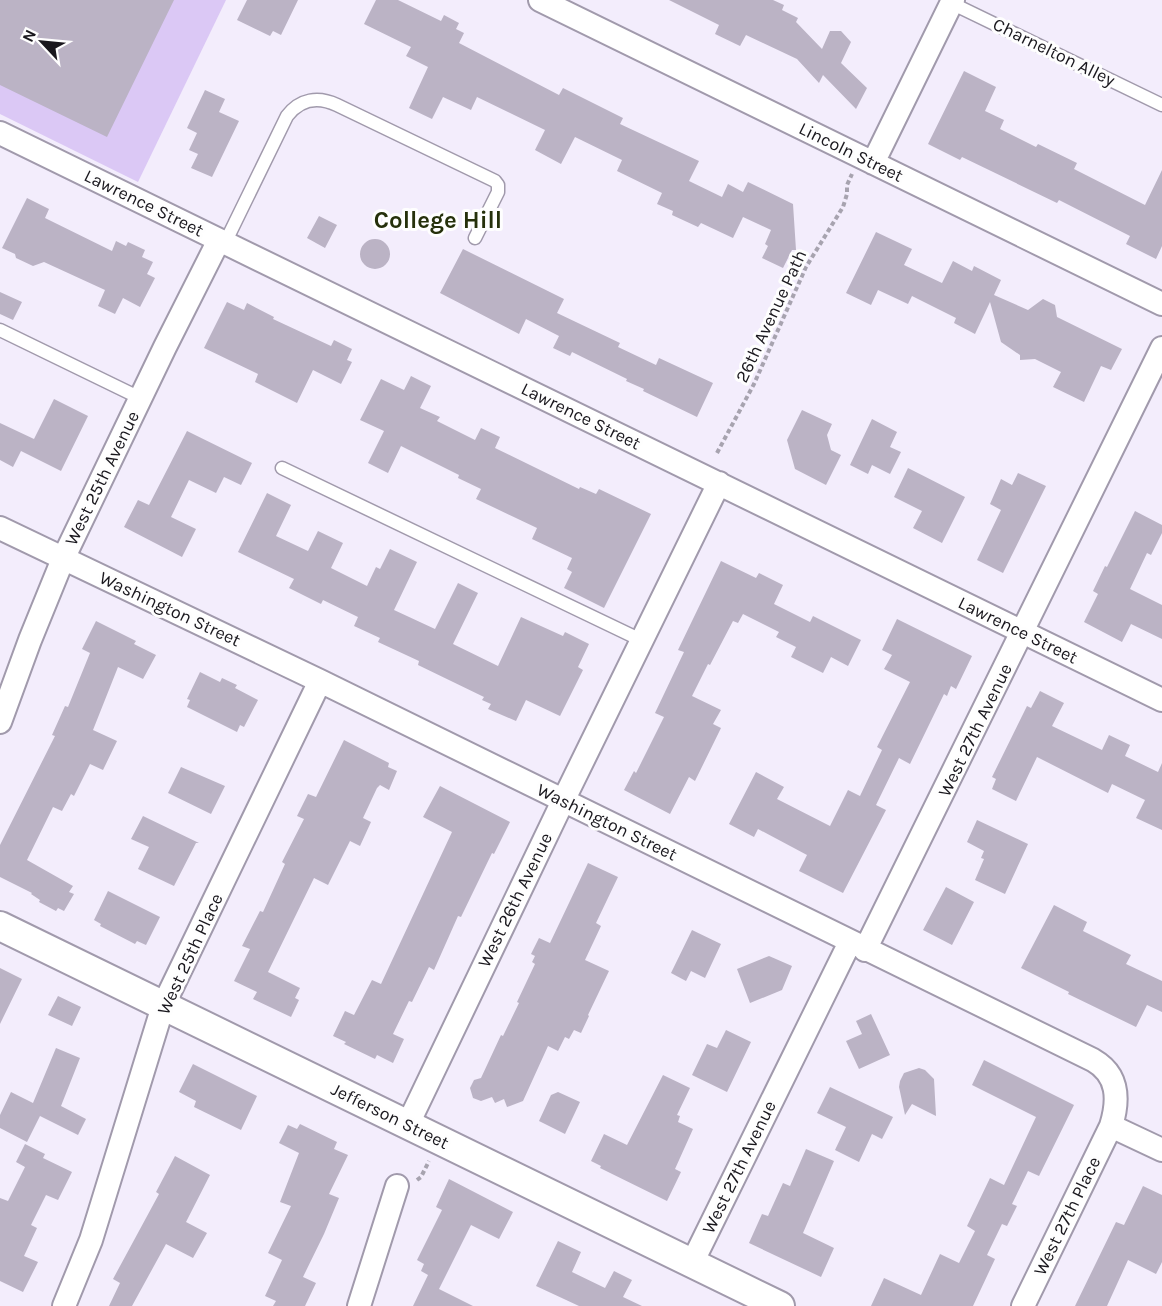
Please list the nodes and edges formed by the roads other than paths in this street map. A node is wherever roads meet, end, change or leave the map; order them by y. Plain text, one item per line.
1 (540, 0) edge
2 (951, 1) edge
3 (1162, 105) edge
4 (0, 133) edge
5 (866, 160) junction
6 (475, 238) dead end
7 (222, 241) junction
8 (1162, 303) edge
9 (0, 330) edge
10 (1162, 348) edge
11 (140, 398) junction
12 (282, 468) dead end
13 (719, 483) junction
14 (0, 528) edge
15 (63, 558) junction
16 (1023, 633) junction
17 (641, 640) junction
18 (320, 681) junction
19 (1162, 700) edge
20 (0, 722) edge
21 (563, 801) junction
22 (0, 926) edge
23 (857, 946) junction
24 (163, 1006) junction
25 (408, 1124) junction
26 (1111, 1126) junction
27 (1162, 1150) edge
28 (397, 1186) road end
29 (692, 1263) junction
30 (64, 1306) edge
31 (359, 1306) edge
32 (780, 1306) edge
33 (1023, 1306) edge

1 - 5 street, Lincoln Street
2 - 3 lane, Charnelton Alley
2 - 5 street
4 - 7 street, Lawrence Street
5 - 8 street, Lincoln Street
6 - 7 lane
7 - 11 street, West 25th Avenue
7 - 13 street, Lawrence Street
9 - 11 lane
10 - 16 street, West 27th Avenue
11 - 15 street, West 25th Avenue
12 - 17 lane
13 - 16 street, Lawrence Street
13 - 17 street, West 26th Avenue
14 - 15 street, Washington Street
15 - 18 street, Washington Street
15 - 20 street, West 25th Avenue
16 - 19 street, Lawrence Street
16 - 23 street, West 27th Avenue
17 - 21 street, West 26th Avenue
18 - 21 street, Washington Street
18 - 24 street, West 25th Place
21 - 23 street, Washington Street
21 - 25 street, West 26th Avenue
22 - 24 street, Jefferson Street
23 - 26 street, Washington Street
23 - 29 street, West 27th Avenue
24 - 25 street, Jefferson Street
24 - 30 street, West 25th Place
25 - 29 street, Jefferson Street
26 - 27 street
26 - 33 street, West 27th Place
28 - 31 street
29 - 32 street, Jefferson Street

